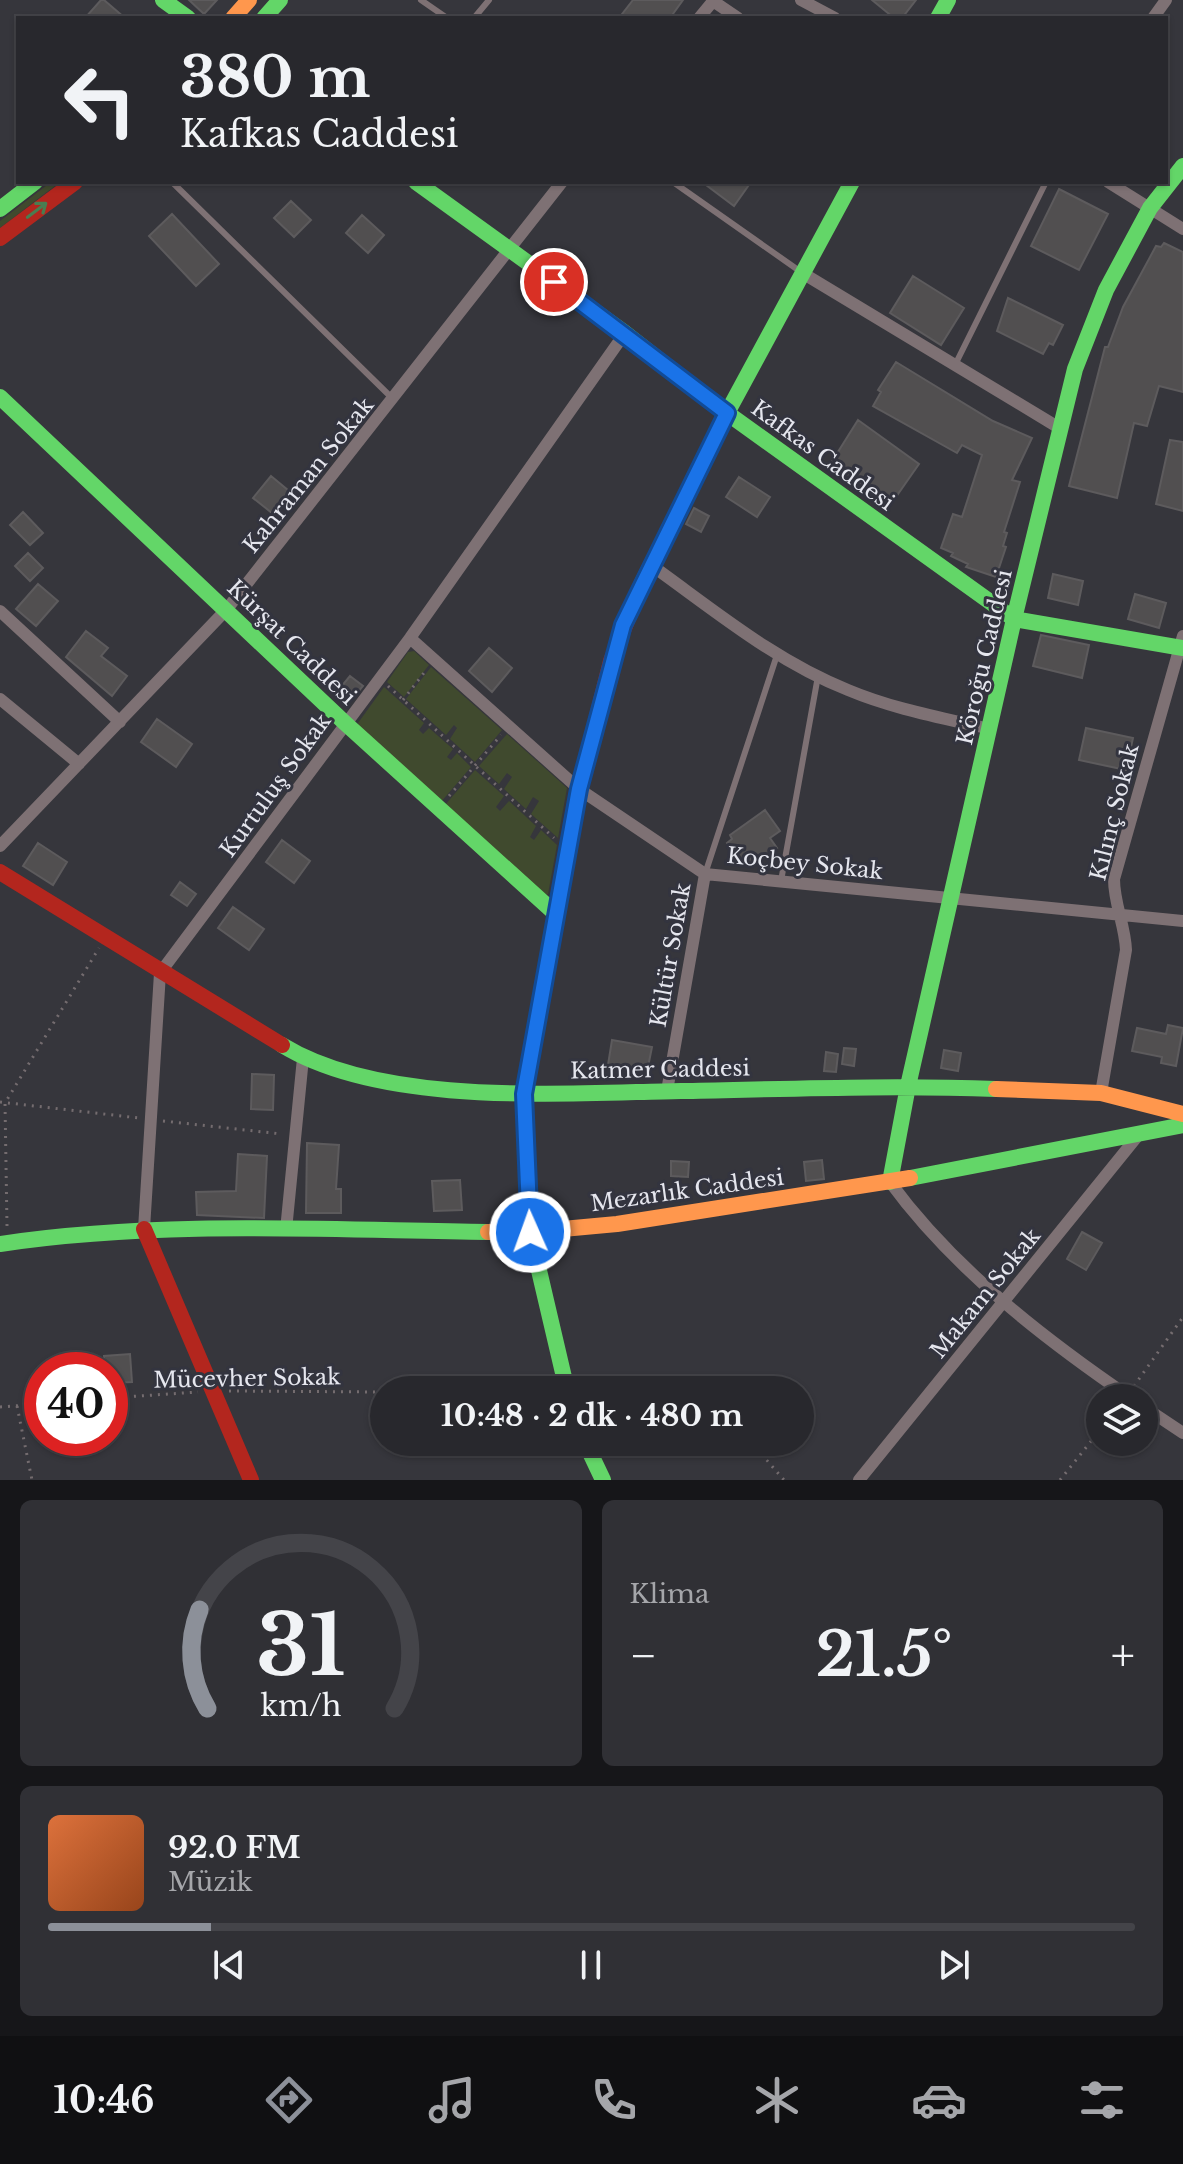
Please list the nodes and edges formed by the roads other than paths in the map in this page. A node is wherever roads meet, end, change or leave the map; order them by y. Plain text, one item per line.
1 (163, 0) edge
2 (249, 0) edge
3 (280, 0) edge
4 (421, 0) edge
5 (489, 0) edge
6 (714, 0) edge
7 (801, 0) edge
8 (185, 16) edge
9 (235, 16) edge
10 (266, 16) edge
11 (444, 16) edge
12 (476, 16) edge
13 (701, 16) edge
14 (735, 16) edge
15 (831, 16) edge
16 (1183, 166) edge
17 (32, 184) edge
18 (72, 184) edge
19 (174, 184) edge
20 (419, 184) edge
21 (560, 184) edge
22 (676, 184) edge
23 (851, 184) edge
24 (1045, 184) edge
25 (1111, 184) edge
26 (1150, 208) junction
27 (0, 209) edge
28 (1183, 229) edge
29 (0, 238) edge
30 (507, 247) junction
31 (804, 274) junction
32 (625, 333) junction
33 (955, 365) junction
34 (0, 397) edge
35 (394, 399) junction
36 (727, 413) junction
37 (1061, 429) junction
38 (651, 565) junction
39 (227, 609) junction
40 (0, 611) edge
41 (1014, 619) junction
42 (410, 638) junction
43 (1182, 644) edge
44 (777, 655) junction
45 (818, 676) junction
46 (0, 699) edge
47 (120, 722) junction
48 (345, 723) junction
49 (990, 729) junction
50 (79, 764) junction
51 (579, 789) junction
52 (0, 846) edge
53 (0, 872) edge
54 (705, 874) junction
55 (781, 881) junction
56 (951, 898) junction
57 (1120, 914) junction
58 (557, 915) junction
59 (1183, 921) edge
60 (160, 973) junction
61 (303, 1058) junction
62 (908, 1086) junction
63 (667, 1091) junction
64 (1101, 1093) junction
65 (524, 1094) junction
66 (1183, 1114) edge
67 (1183, 1125) edge
68 (1142, 1131) junction
69 (890, 1182) junction
70 (144, 1229) junction
71 (286, 1230) junction
72 (530, 1232) junction
73 (4, 1243) edge
74 (1004, 1301) junction
75 (564, 1376) edge
76 (1111, 1384) edge
77 (1158, 1416) edge
78 (1183, 1433) edge
79 (592, 1456) edge
80 (251, 1480) edge
81 (603, 1480) edge
82 (859, 1480) edge

1 - 8 street
2 - 9 street
3 - 10 street
4 - 11 lane
5 - 12 lane
6 - 13 street
6 - 14 street
7 - 15 street
16 - 26 street, Köroğu Caddesi
17 - 27 street
29 -> 18 street
19 - 35 lane
20 - 30 street, Kafkas Caddesi
21 - 30 street, Kahraman Sokak
22 - 31 lane
23 - 31 street
24 - 33 lane
25 - 26 street
26 - 28 street
26 - 37 street, Köroğu Caddesi
30 - 32 street, Kafkas Caddesi
30 - 35 street, Kahraman Sokak
31 - 33 street
31 - 36 street
32 - 36 street, Kafkas Caddesi
32 - 42 street, Kurtuluş Sokak
33 - 37 street
34 - 39 street, Kürşat Caddesi
35 - 39 street, Kahraman Sokak
36 - 38 street
36 - 41 street, Kafkas Caddesi
37 - 41 street, Köroğu Caddesi
38 - 44 street
38 - 51 street
39 - 47 street, Kahraman Sokak
39 - 48 street, Kürşat Caddesi
40 - 47 street
41 - 43 street
41 - 49 street, Köroğu Caddesi
42 - 48 street, Kurtuluş Sokak
42 - 51 street, Koçbey Sokak
43 - 57 street, Kılınç Sokak
44 - 45 street
44 - 54 lane
45 - 49 street
45 - 55 lane
46 - 50 street
47 - 50 street, Kahraman Sokak
48 - 58 street, Kürşat Caddesi
48 - 60 street, Kurtuluş Sokak
49 - 56 street, Köroğu Caddesi
50 - 52 street, Kahraman Sokak
51 - 54 street, Koçbey Sokak
51 - 58 street
53 - 60 street, Katmer Caddesi
54 - 55 street, Koçbey Sokak
54 - 63 street, Kültür Sokak
55 - 56 street, Koçbey Sokak
56 - 57 street, Koçbey Sokak
56 - 62 street, Köroğu Caddesi
57 - 59 street, Koçbey Sokak
57 - 64 street, Kılınç Sokak
58 - 65 street
60 - 61 street, Katmer Caddesi
60 - 70 street
61 - 65 street, Katmer Caddesi
61 - 71 street
62 - 63 street, Katmer Caddesi
62 - 64 street, Katmer Caddesi
62 - 69 street, Köroğu Caddesi
63 - 65 street, Katmer Caddesi
64 - 66 street, Katmer Caddesi
65 - 72 street
67 - 68 street, Mezarlık Caddesi
68 - 69 street, Mezarlık Caddesi
68 - 74 street, Makam Sokak
69 - 72 street, Mezarlık Caddesi
69 - 74 street
70 - 71 street, Mezarlık Caddesi
70 - 73 street, Mezarlık Caddesi
70 - 80 street
71 - 72 street, Mezarlık Caddesi
72 - 75 street
74 - 76 street
74 - 82 street, Makam Sokak
77 - 78 street
79 - 81 street

